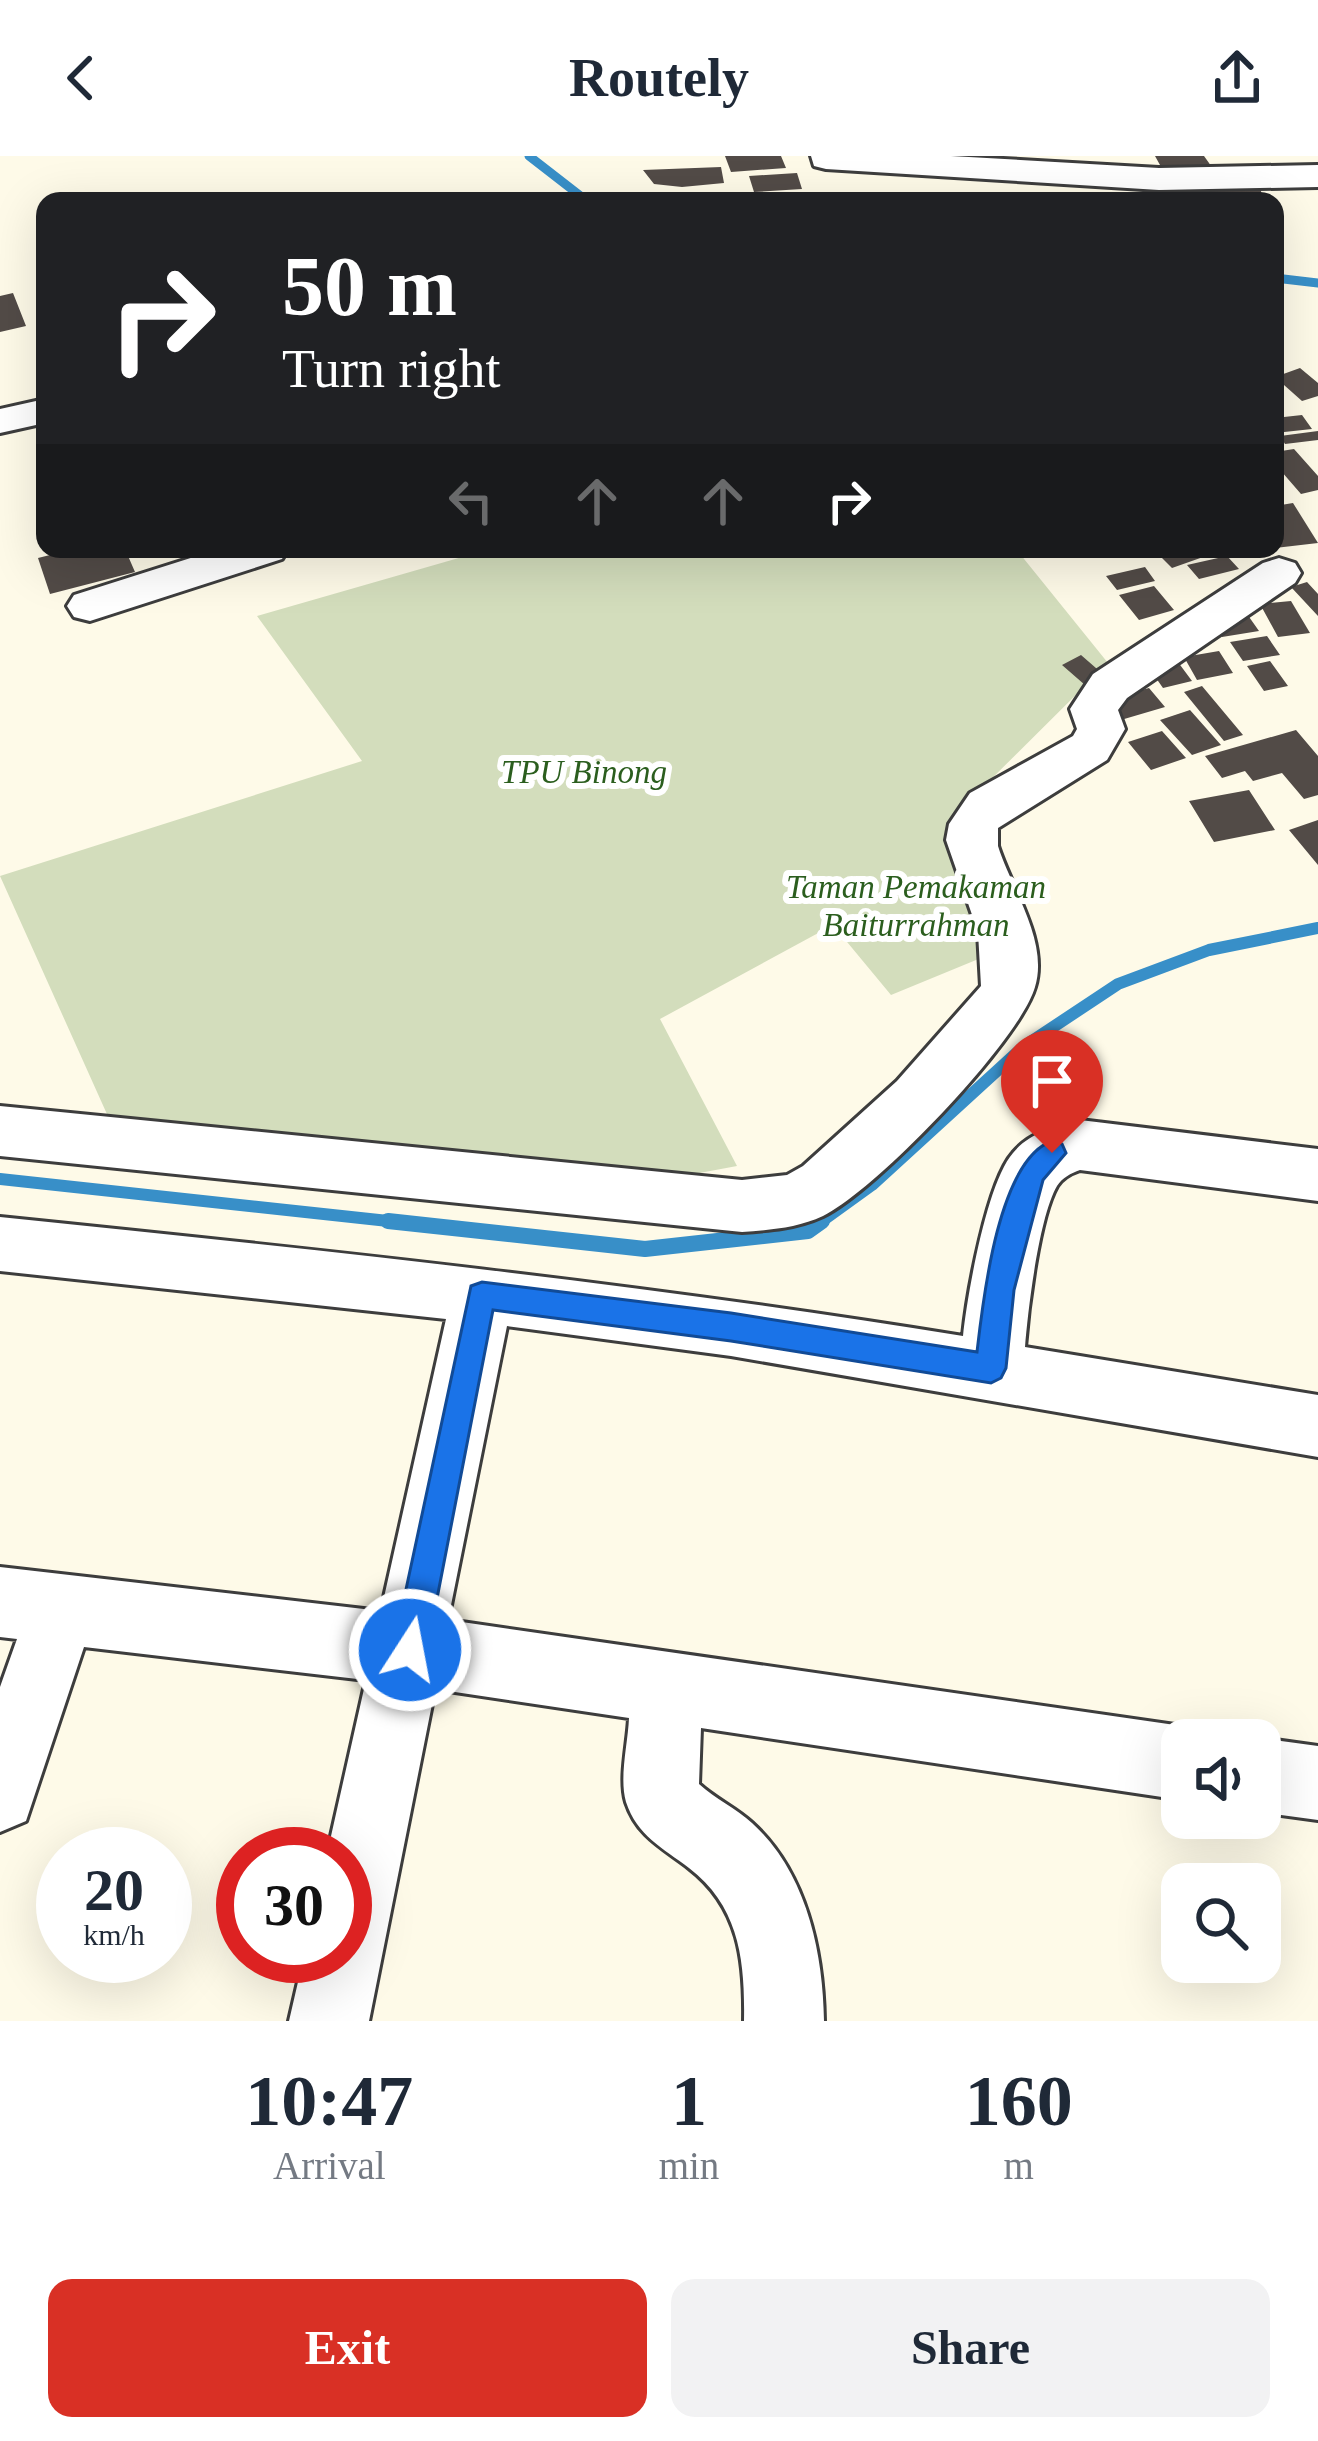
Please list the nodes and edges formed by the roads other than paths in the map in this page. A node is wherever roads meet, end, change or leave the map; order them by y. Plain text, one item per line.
1 (826, 158) edge
2 (1318, 176) edge
3 (839, 192) edge
4 (36, 413) edge
5 (0, 421) edge
6 (238, 558) edge
7 (1282, 566) edge
8 (90, 606) dead end
9 (0, 1131) edge
10 (1318, 1175) edge
11 (0, 1244) edge
12 (482, 1295) junction
13 (991, 1368) junction
14 (1318, 1426) edge
15 (31, 1605) edge
16 (410, 1650) junction
17 (667, 1688) junction
18 (1161, 1760) edge
19 (1281, 1777) edge
20 (1318, 1783) edge
21 (0, 1795) edge
22 (371, 1827) edge
23 (337, 1983) edge
24 (329, 2021) edge
25 (784, 2021) edge

1 - 2 street
1 - 3 street
4 - 5 street
6 - 8 street
7 - 9 street
10 - 13 street
11 - 12 street
12 - 13 street
12 - 16 street
13 - 14 street
15 - 16 street
15 - 21 street
16 - 17 street
16 - 22 street
17 - 18 street
17 - 25 street
19 - 20 street
23 - 24 street

